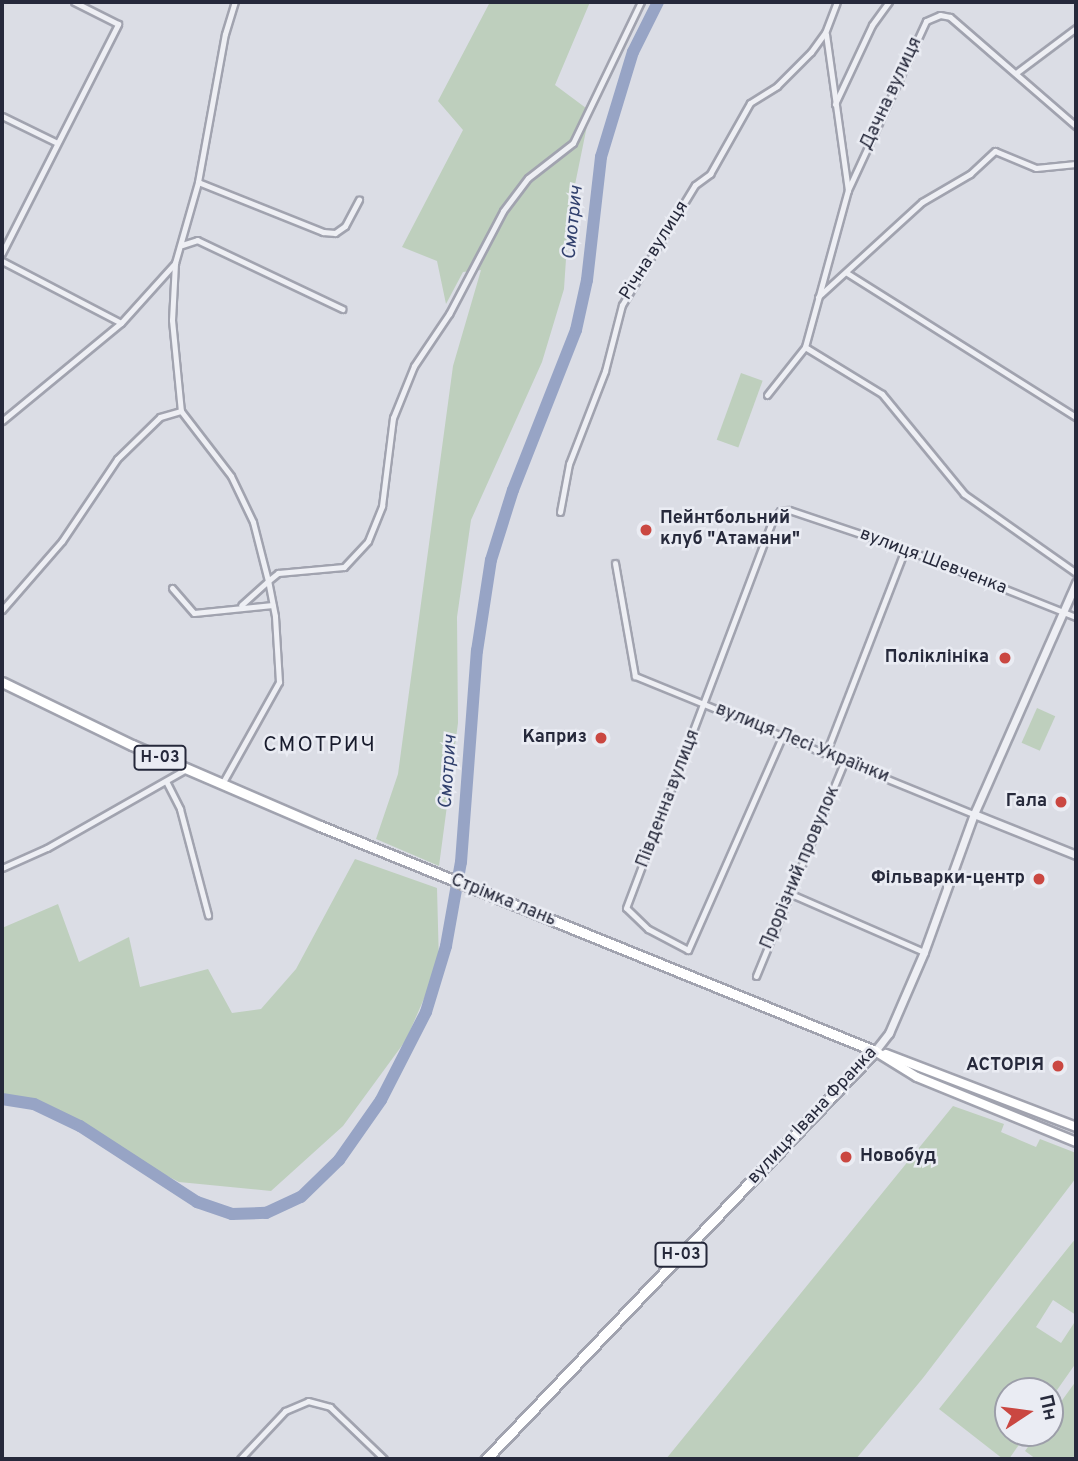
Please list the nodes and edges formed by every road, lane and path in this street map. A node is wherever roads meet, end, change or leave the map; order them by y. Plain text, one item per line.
1 (74, 2) edge
2 (235, 2) edge
3 (641, 2) edge
4 (837, 2) edge
5 (889, 2) edge
6 (1076, 28) edge
7 (825, 33) junction
8 (1016, 73) junction
9 (834, 107) junction
10 (2, 116) edge
11 (1076, 126) edge
12 (57, 143) junction
13 (1076, 164) edge
14 (198, 182) junction
15 (848, 190) junction
16 (359, 200) dead end
17 (182, 245) junction
18 (2, 253) edge
19 (2, 261) edge
20 (175, 263) junction
21 (848, 273) junction
22 (818, 297) junction
23 (342, 309) dead end
24 (121, 323) junction
25 (805, 347) junction
26 (767, 395) dead end
27 (181, 411) junction
28 (1076, 416) edge
29 (2, 421) edge
30 (789, 510) joint
31 (560, 512) dead end
32 (905, 549) junction
33 (615, 563) dead end
34 (1076, 573) edge
35 (268, 581) junction
36 (1076, 583) edge
37 (172, 587) dead end
38 (241, 605) junction
39 (273, 605) junction
40 (2, 610) edge
41 (1066, 612) junction
42 (1076, 617) edge
43 (2, 682) edge
44 (705, 704) junction
45 (782, 737) junction
46 (826, 753) junction
47 (845, 760) junction
48 (186, 769) junction
49 (167, 783) junction
50 (222, 784) junction
51 (974, 814) junction
52 (1076, 855) edge
53 (2, 868) edge
54 (791, 894) junction
55 (208, 915) dead end
56 (924, 952) junction
57 (756, 976) dead end
58 (875, 1051) junction
59 (1076, 1127) edge
60 (1076, 1142) edge
61 (240, 1459) edge
62 (384, 1459) edge
63 (486, 1459) edge

1 - 12 street
2 - 14 street
3 - 35 street
4 - 7 street, Річна вулиця
5 - 9 street
6 - 8 street
7 - 9 street, Річна вулиця
7 - 31 street, Річна вулиця
8 - 11 street, Дачна вулиця
8 - 15 street, Дачна вулиця
9 - 15 street, Річна вулиця
10 - 12 street
12 - 18 street
13 - 21 street
14 - 16 street
14 - 17 street
15 - 22 street
17 - 20 street
17 - 23 street
19 - 24 street
20 - 24 street
20 - 27 street
21 - 22 street
21 - 28 street
22 - 25 street
24 - 29 street
25 - 26 street
25 - 34 street
27 - 35 street
27 - 40 street
30 - 32 street, вулиця Шевченка
30 - 44 street, Південна вулиця
32 - 41 street, вулиця Шевченка
32 - 46 street
33 - 44 street, вулиця Лесі Українки
35 - 38 street
35 - 39 street
36 - 41 street, вулиця Івана Франка
37 - 38 street
38 - 39 street
39 - 50 street
41 - 42 street, вулиця Шевченка
41 - 51 street, вулиця Івана Франка
43 - 48 main road, Н-03
44 - 45 street, вулиця Лесі Українки
44 - 45 street, Південна вулиця
45 - 46 street, вулиця Лесі Українки
46 - 47 street, вулиця Лесі Українки
47 - 51 street, вулиця Лесі Українки
47 - 54 street, Прорізний провулок
48 - 49 street
48 - 50 main road, Н-03
49 - 53 street
49 - 55 street
50 - 58 main road, Стрімка лань / Н-03
51 - 52 street, вулиця Лесі Українки
51 - 56 street, вулиця Івана Франка
54 - 56 street
54 - 57 street, Прорізний провулок
56 - 58 street, вулиця Івана Франка
58 - 59 main road
58 - 60 main road
58 - 63 main road, вулиця Івана Франка / Н-03
61 - 62 street

